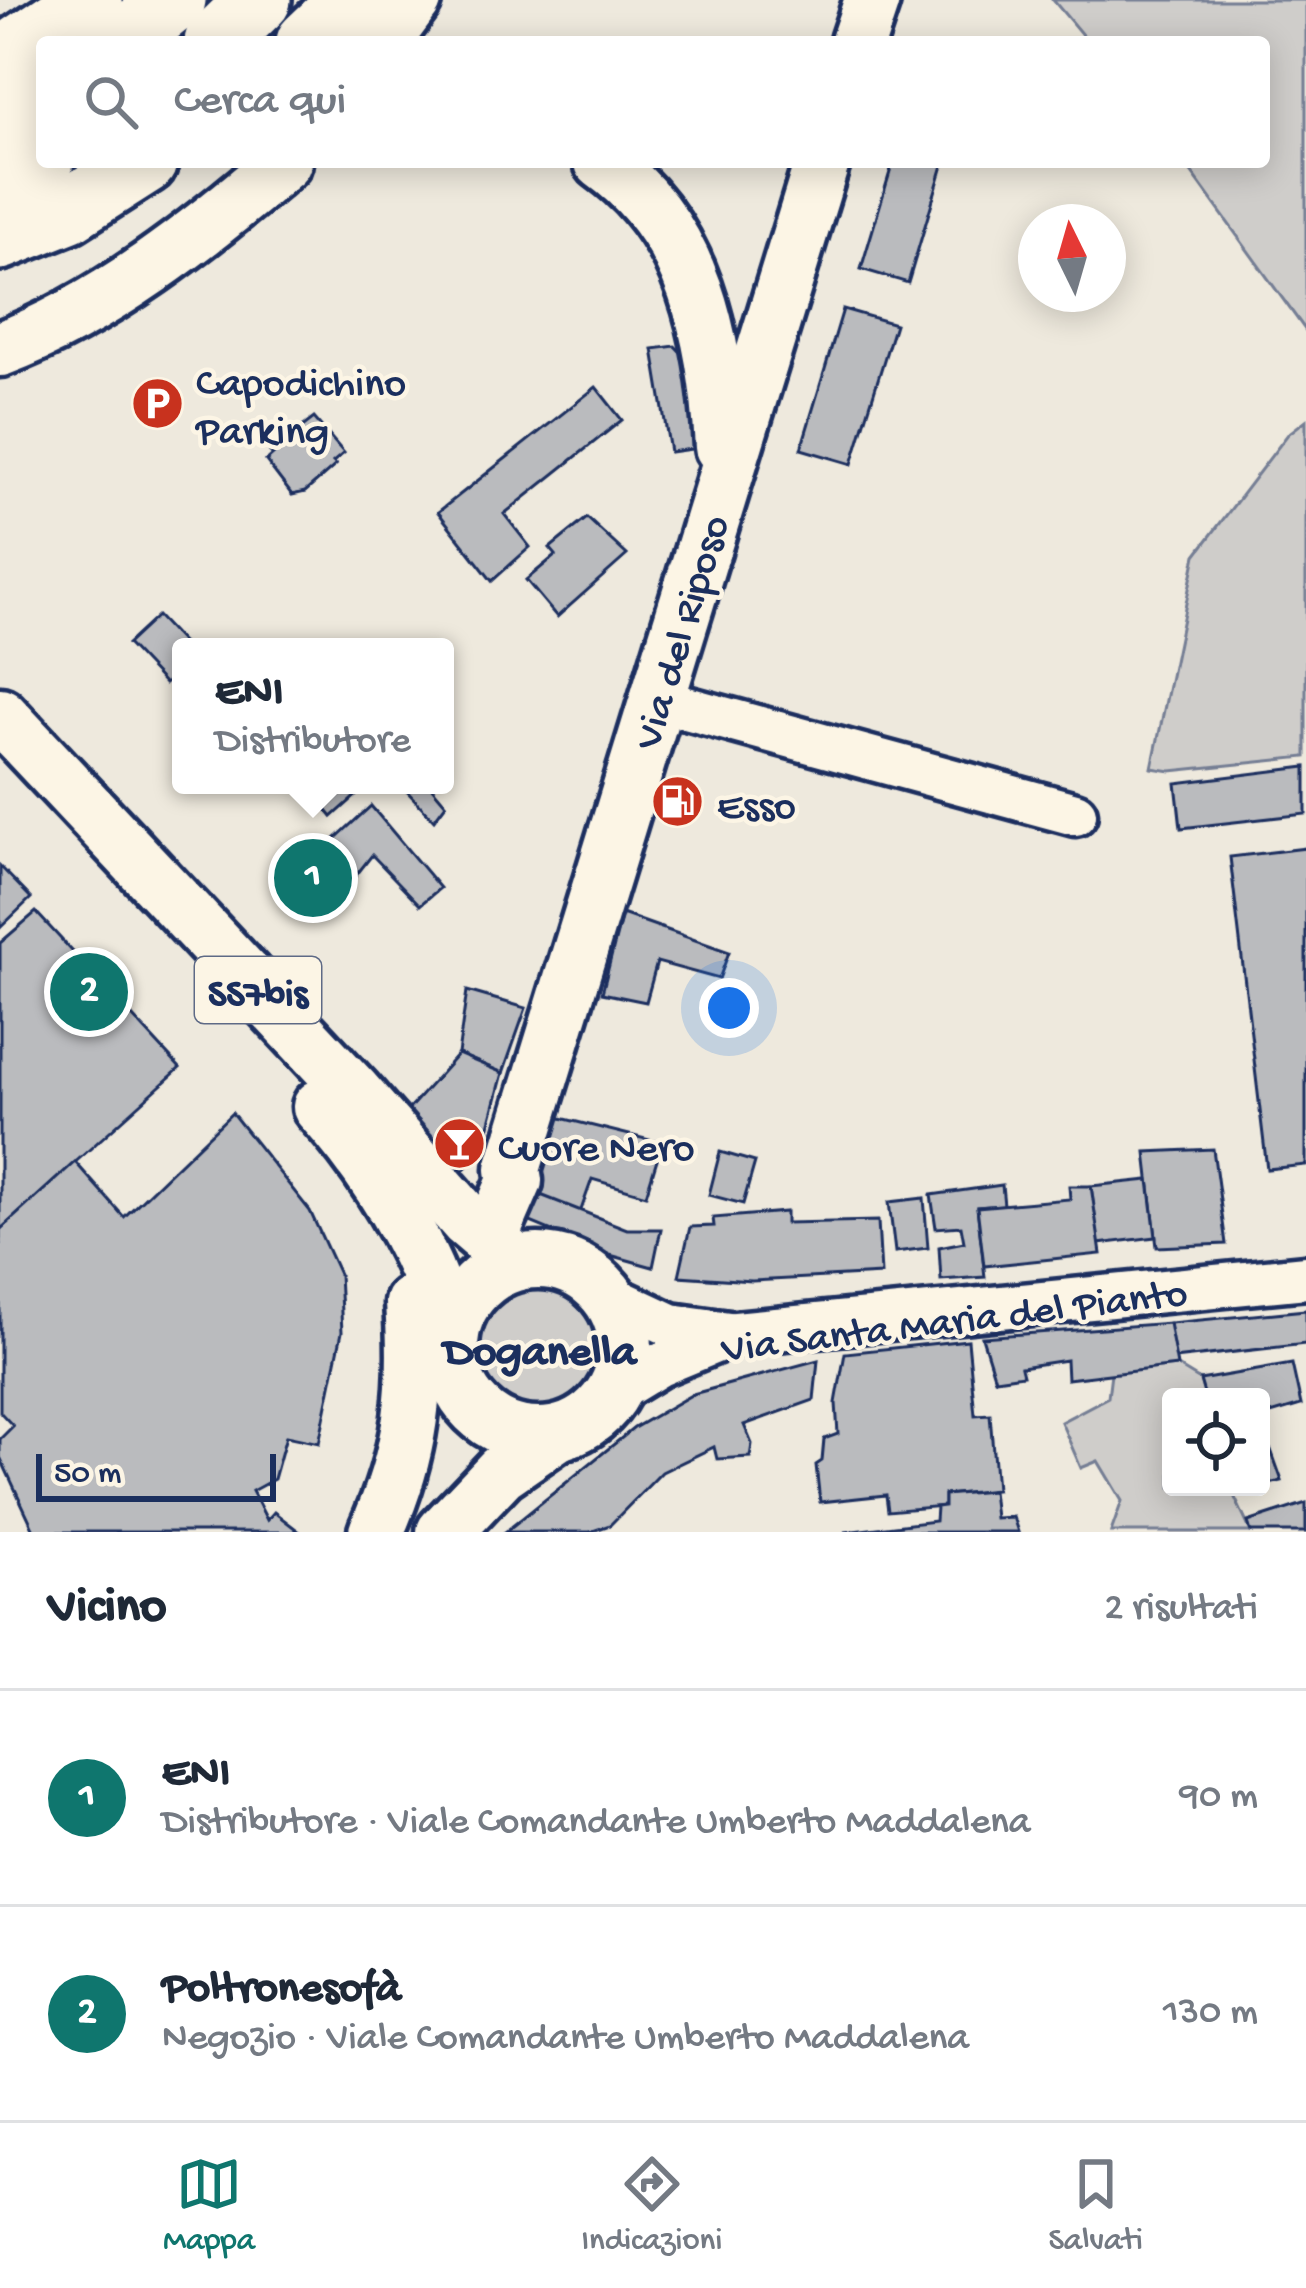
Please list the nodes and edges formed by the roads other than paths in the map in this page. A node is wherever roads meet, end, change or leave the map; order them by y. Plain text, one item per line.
1 (89, 0) edge
2 (175, 0) edge
3 (260, 0) edge
4 (352, 0) edge
5 (414, 0) edge
6 (872, 0) edge
7 (36, 36) edge
8 (36, 36) edge
9 (130, 36) edge
10 (222, 36) edge
11 (314, 36) edge
12 (387, 36) edge
13 (860, 36) edge
14 (0, 61) edge
15 (36, 100) edge
16 (0, 119) edge
17 (36, 164) edge
18 (136, 168) edge
19 (276, 168) edge
20 (610, 168) edge
21 (820, 168) edge
22 (0, 182) edge
23 (0, 238) edge
24 (13, 350) edge
25 (723, 484) junction
26 (657, 700) junction
27 (0, 715) edge
28 (0, 771) edge
29 (1075, 814) dead end
30 (398, 1212) junction
31 (487, 1238) junction
32 (1306, 1276) edge
33 (608, 1294) junction
34 (736, 1333) junction
35 (452, 1352) junction
36 (613, 1393) junction
37 (556, 1434) junction
38 (380, 1532) edge
39 (444, 1532) edge

1 - 7 highway
2 - 9 highway
3 - 10 highway
4 - 11 highway
5 - 12 main road
6 - 13 main road
8 - 14 highway
15 - 16 highway
17 - 22 highway
18 - 23 highway
19 - 24 main road
20 - 25 main road
21 - 25 main road, Via del Riposo
25 - 26 main road, Via del Riposo
26 - 29 street
26 - 31 main road, Via del Riposo
27 - 31 main road, SS7bis
28 - 30 main road, SS7bis
30 - 35 main road
30 - 38 main road
31 - 33 main road
31 - 35 main road
32 - 34 street, Via Santa Maria del Pianto
33 - 34 street
33 - 36 main road
34 - 36 street, Via Santa Maria del Pianto
35 - 37 main road
35 - 38 main road
36 - 37 main road
37 - 39 main road

